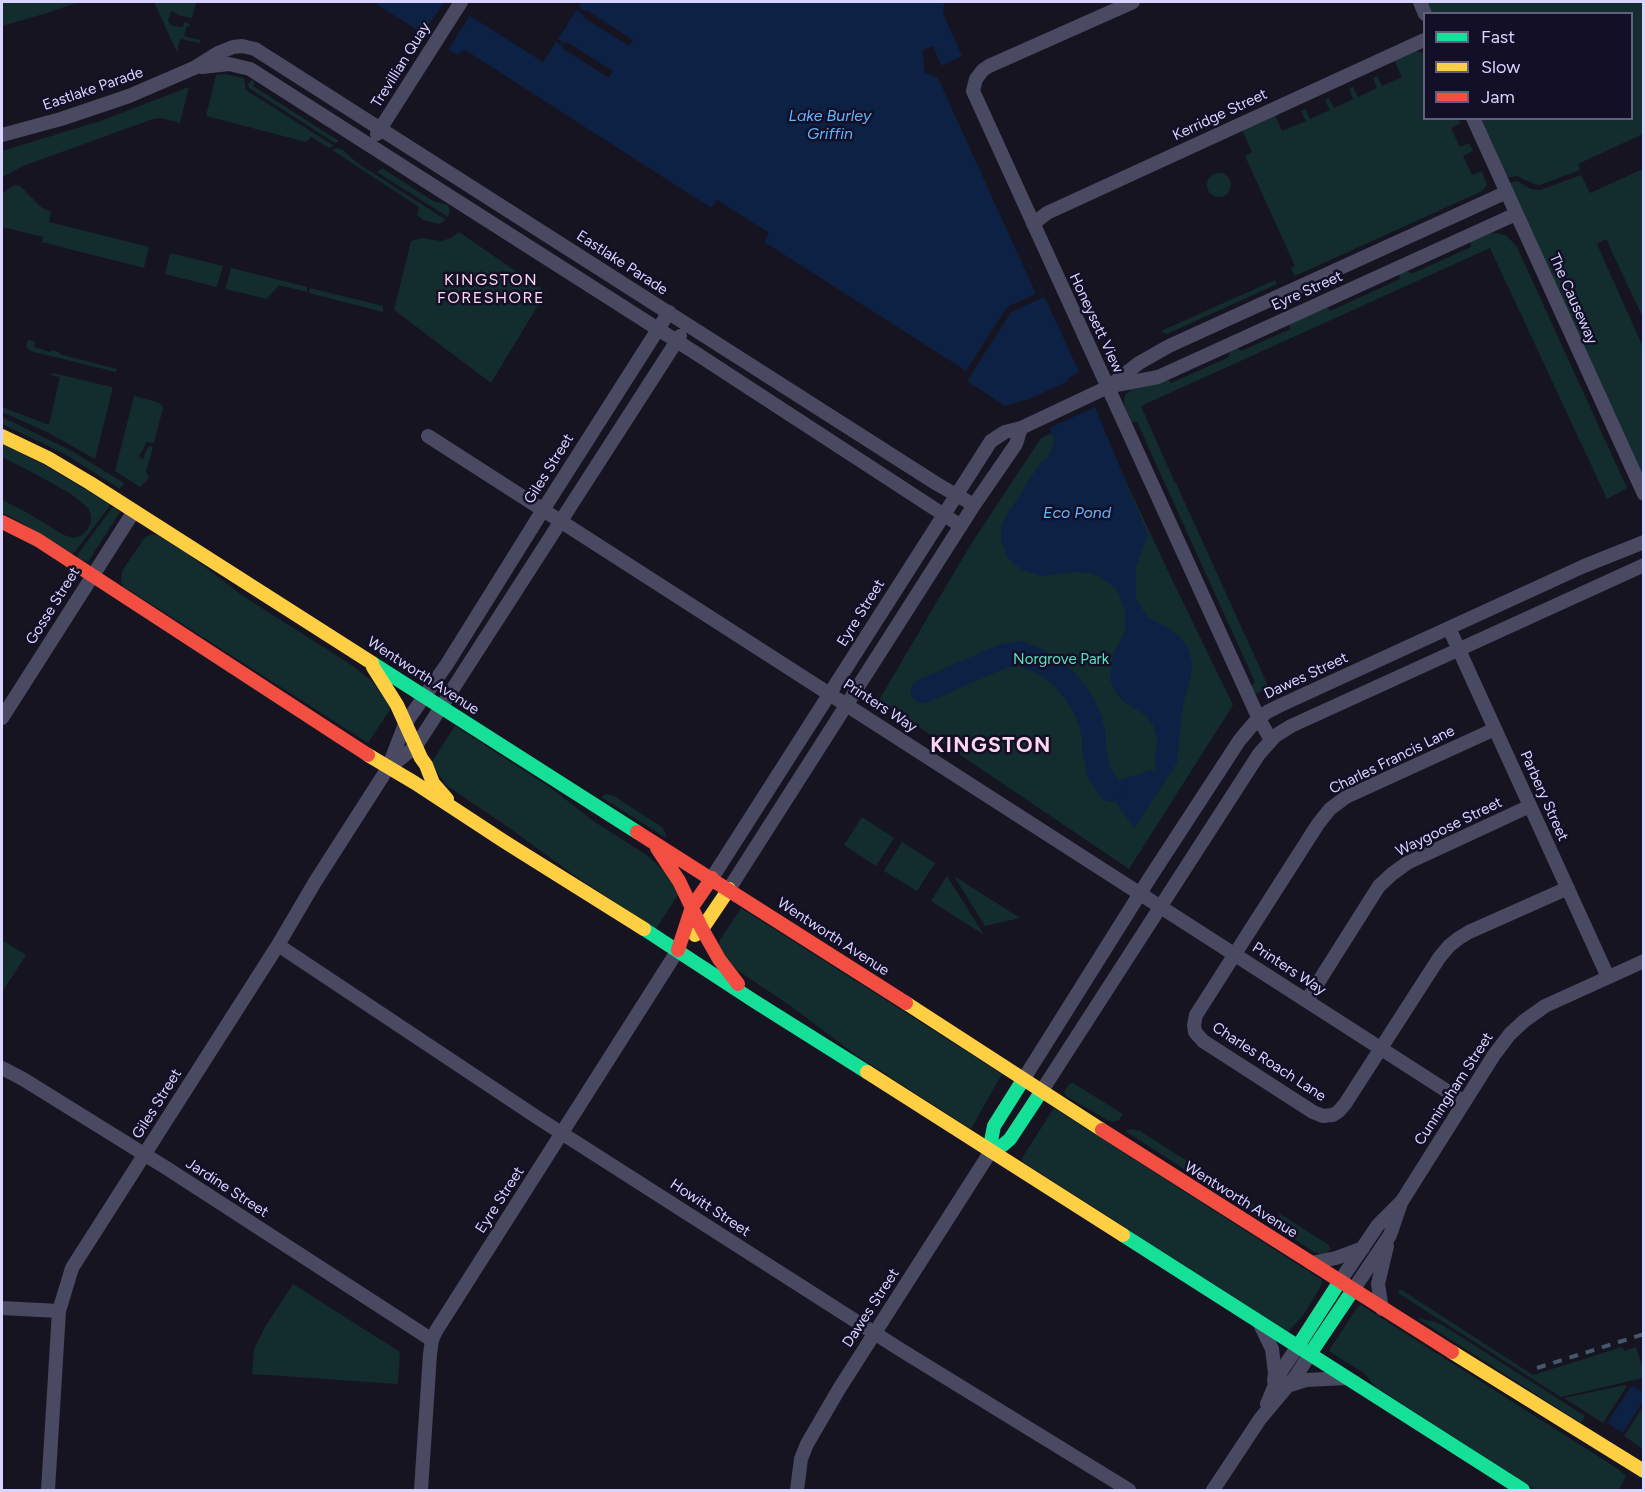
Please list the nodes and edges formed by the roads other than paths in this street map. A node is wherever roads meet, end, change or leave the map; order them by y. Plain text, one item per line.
1 (1133, 2) edge
2 (459, 4) edge
3 (1423, 41) edge
4 (253, 48) junction
5 (194, 68) junction
6 (250, 69) junction
7 (1474, 120) edge
8 (381, 128) junction
9 (2, 135) edge
10 (369, 145) junction
11 (1507, 192) junction
12 (1516, 214) junction
13 (1033, 224) junction
14 (669, 312) junction
15 (688, 324) junction
16 (657, 330) junction
17 (676, 342) junction
18 (1108, 387) junction
19 (1021, 428) junction
20 (2, 436) edge
21 (428, 436) dead end
22 (1644, 494) edge
23 (956, 495) junction
24 (974, 506) junction
25 (543, 510) junction
26 (134, 511) junction
27 (944, 513) junction
28 (561, 521) junction
29 (2, 522) edge
30 (961, 526) junction
31 (1644, 542) edge
32 (1644, 566) edge
33 (92, 576) junction
34 (1449, 628) junction
35 (458, 644) junction
36 (1459, 649) junction
37 (475, 654) junction
38 (368, 660) junction
39 (831, 694) junction
40 (423, 696) junction
41 (847, 705) junction
42 (441, 707) junction
43 (2, 718) edge
44 (1259, 719) junction
45 (405, 724) junction
46 (1496, 729) junction
47 (1271, 740) junction
48 (416, 746) junction
49 (388, 768) junction
50 (1530, 806) junction
51 (458, 811) junction
52 (742, 831) junction
53 (653, 842) junction
54 (760, 842) junction
55 (712, 878) junction
56 (1568, 888) junction
57 (729, 889) junction
58 (1140, 893) junction
59 (1162, 906) junction
60 (692, 907) junction
61 (702, 929) junction
62 (278, 945) junction
63 (678, 950) junction
64 (1236, 954) junction
65 (1644, 961) edge
66 (1608, 977) junction
67 (1307, 1000) junction
68 (754, 1001) junction
69 (1054, 1030) junction
70 (1074, 1042) junction
71 (1382, 1048) junction
72 (2, 1068) edge
73 (1023, 1080) junction
74 (1041, 1092) junction
75 (1464, 1101) junction
76 (563, 1133) junction
77 (991, 1151) junction
78 (144, 1155) junction
79 (1402, 1201) junction
80 (1390, 1235) junction
81 (1363, 1248) junction
82 (1311, 1263) junction
83 (1340, 1281) junction
84 (1353, 1290) junction
85 (2, 1308) edge
86 (1382, 1309) junction
87 (59, 1311) junction
88 (1259, 1322) junction
89 (875, 1333) junction
90 (432, 1340) junction
91 (1298, 1346) junction
92 (1310, 1354) junction
93 (1346, 1378) junction
94 (1286, 1387) junction
95 (1271, 1395) junction
96 (1260, 1419) junction
97 (1644, 1471) edge
98 (48, 1491) edge
99 (420, 1491) edge
100 (797, 1491) edge
101 (1129, 1491) edge
102 (1213, 1491) edge
103 (1523, 1491) edge

1 - 13 street, Honeysett View
2 - 8 street, Trevillian Quay
3 - 13 street, Kerridge Street
4 - 5 street, Eastlake Parade
4 - 6 street
4 - 8 street, Eastlake Parade
5 - 6 street, Eastlake Parade
5 - 9 street, Eastlake Parade
6 - 10 street, Eastlake Parade
7 - 11 street, The Causeway
8 - 10 street, Trevillian Quay
8 - 14 street, Eastlake Parade
10 - 16 street, Eastlake Parade
11 - 12 street, The Causeway
11 - 18 street, Eyre Street
12 - 18 street, Eyre Street
12 - 22 street, The Causeway
13 - 18 street, Honeysett View
14 - 15 street, Eastlake Parade
14 - 16 street, Giles Street
15 - 17 street, Giles Street
15 - 23 street, Eastlake Parade
16 - 17 street, Eastlake Parade
16 - 25 street, Giles Street
17 - 27 street, Eastlake Parade
17 - 28 street, Giles Street
18 - 19 street, Eyre Street
18 - 44 street, Honeysett View
19 - 23 street, Eyre Street
19 - 24 street, Eyre Street
20 - 26 main road, Wentworth Avenue
21 - 25 street, Printers Way
23 - 24 street, Eastlake Parade
23 - 27 street, Eyre Street
24 - 30 street, Eyre Street
25 - 28 street, Printers Way
25 - 35 street, Giles Street
26 - 33 street, Gosse Street
26 - 38 main road, Wentworth Avenue
27 - 30 street, Eastlake Parade
27 - 39 street, Eyre Street
28 - 37 street, Giles Street
28 - 39 street, Printers Way
29 - 33 main road
30 - 41 street, Eyre Street
31 - 34 street, Dawes Street
32 - 36 street
33 - 43 street, Gosse Street
33 - 49 main road
34 - 36 street, Parbery Street
34 - 44 street, Dawes Street
35 - 37 street
35 - 40 street, Giles Street
36 - 46 street, Parbery Street
36 - 47 street
37 - 42 street, Giles Street
38 - 40 main road, Wentworth Avenue
38 - 45 main road
39 - 41 street, Printers Way
39 - 52 street, Eyre Street
40 - 42 main road, Wentworth Avenue
40 - 45 street, Giles Street
41 - 54 street, Eyre Street
41 - 58 street, Printers Way
42 - 48 street, Giles Street
42 - 53 main road, Wentworth Avenue
44 - 47 street, Honeysett View
44 - 58 street, Dawes Street
45 - 48 main road
45 - 49 street, Giles Street
46 - 50 street, Parbery Street
46 - 64 street, Charles Francis Lane
47 - 59 street
48 - 49 street, Giles Street
48 - 51 main road
49 - 51 main road
49 - 62 street, Giles Street
50 - 56 street, Parbery Street
50 - 67 street, Waygoose Street
51 - 63 main road
52 - 54 street
52 - 55 street, Eyre Street
53 - 55 main road, Wentworth Avenue
53 - 60 main road
54 - 57 street, Eyre Street
55 - 57 main road, Wentworth Avenue
55 - 60 main road, Eyre Street
56 - 66 street, Parbery Street
56 - 71 street
57 - 61 main road, Eyre Street
57 - 73 main road, Wentworth Avenue
58 - 59 street, Printers Way
58 - 69 street, Dawes Street
59 - 64 street, Printers Way
59 - 70 street
60 - 61 main road
60 - 63 main road, Eyre Street
61 - 63 main road, Eyre Street
61 - 68 main road
62 - 76 street, Howitt Street
62 - 78 street, Giles Street
63 - 68 main road
63 - 76 street, Eyre Street
64 - 67 street, Printers Way
64 - 71 street, Charles Roach Lane
65 - 66 street, Cunningham Street
66 - 75 street, Cunningham Street
67 - 71 street, Printers Way
68 - 77 main road
69 - 70 street
69 - 73 street, Dawes Street
70 - 74 street
71 - 75 street, Printers Way
72 - 78 street, Jardine Street
73 - 74 main road, Wentworth Avenue
73 - 77 main road
74 - 77 main road
74 - 82 main road, Wentworth Avenue
75 - 79 street, Cunningham Street
76 - 89 street, Howitt Street
76 - 90 street, Eyre Street
77 - 88 main road
77 - 89 street, Dawes Street
78 - 87 street, Giles Street
78 - 90 street, Jardine Street
79 - 80 street, Cunningham Street
79 - 81 street, Cunningham Street
80 - 84 street, Cunningham Street
80 - 86 street, Cunningham Street
81 - 82 street
81 - 83 street, Cunningham Street
82 - 83 main road, Wentworth Avenue
83 - 84 main road, Wentworth Avenue
83 - 91 main road, Cunningham Street
84 - 86 main road, Wentworth Avenue
84 - 92 main road, Cunningham Street
85 - 87 street
86 - 97 main road, Wentworth Avenue
87 - 98 street, Giles Street
88 - 91 main road
88 - 95 street, Cunningham Street
89 - 100 street, Dawes Street
89 - 101 street, Howitt Street
90 - 99 street, Eyre Street
91 - 92 main road
91 - 95 street, Cunningham Street
92 - 93 main road
92 - 94 street, Cunningham Street
93 - 94 street
93 - 103 main road
94 - 96 street, Cunningham Street
95 - 96 street, Cunningham Street
96 - 102 street, Cunningham Street

